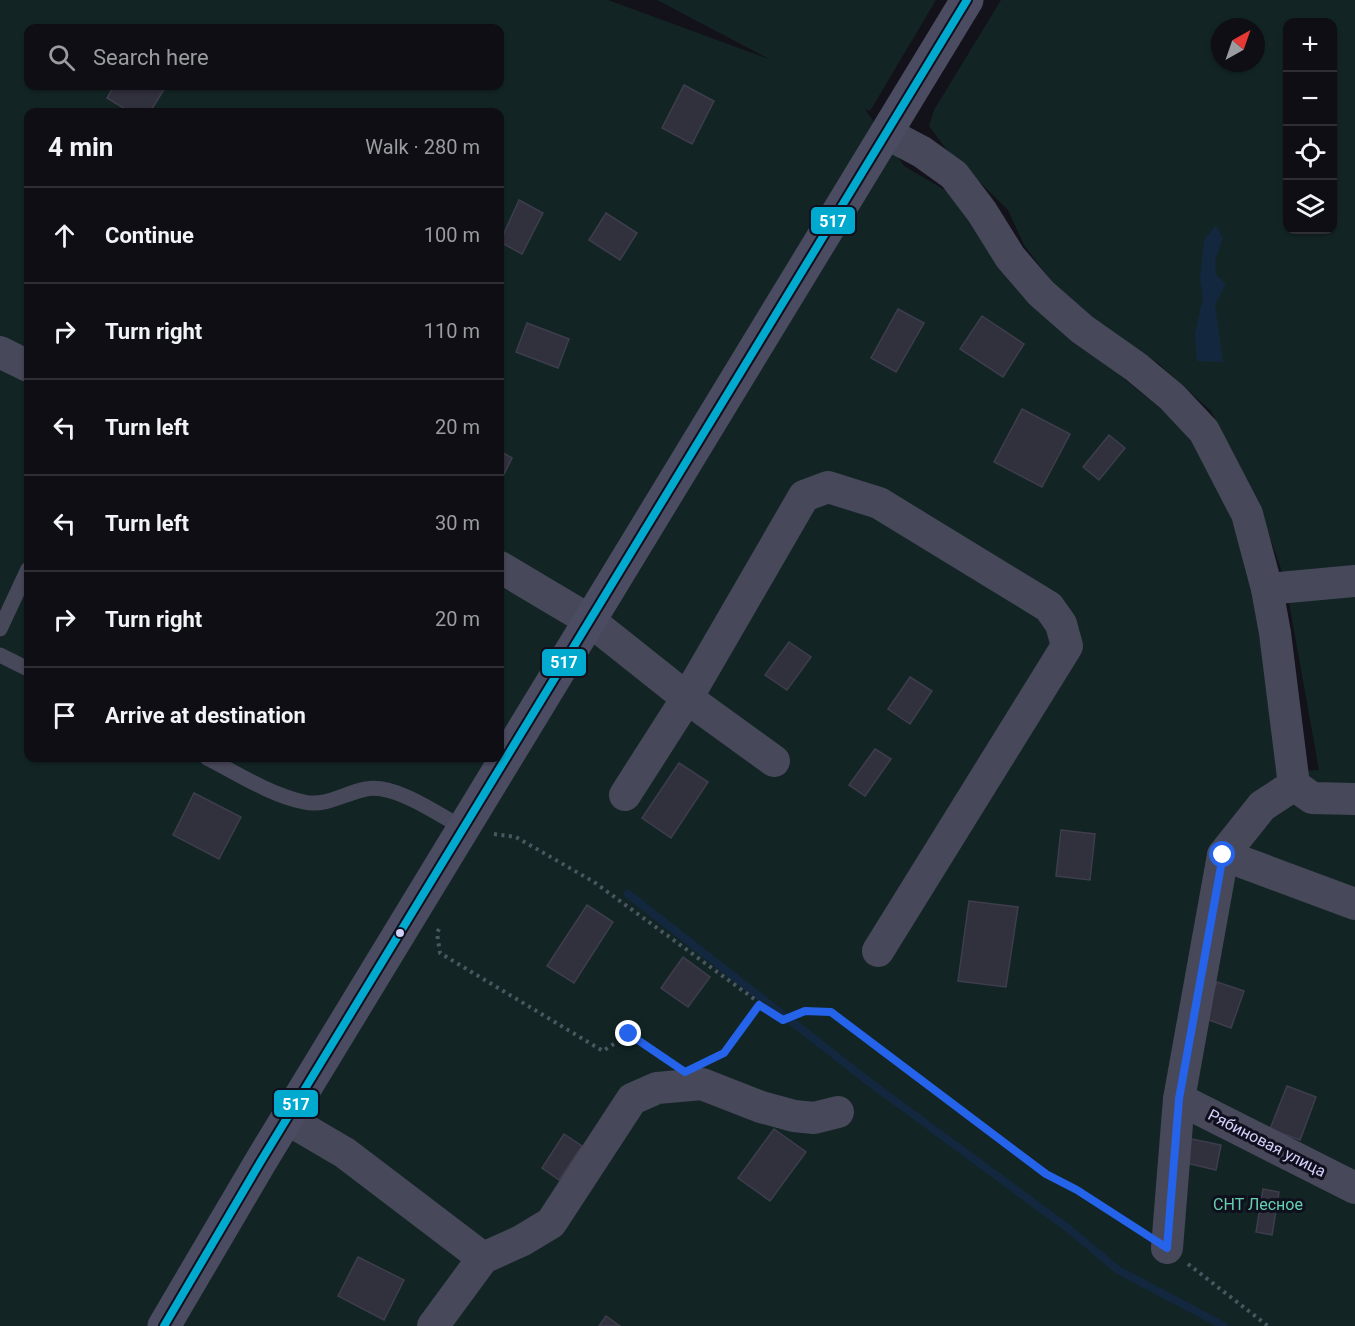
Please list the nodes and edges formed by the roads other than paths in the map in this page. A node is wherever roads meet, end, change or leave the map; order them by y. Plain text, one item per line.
1 (967, 0) edge
2 (886, 133) junction
3 (0, 352) edge
4 (24, 364) edge
5 (504, 569) edge
6 (24, 578) edge
7 (1355, 581) edge
8 (1267, 589) junction
9 (589, 620) junction
10 (0, 629) edge
11 (0, 655) edge
12 (24, 667) edge
13 (687, 698) junction
14 (774, 761) dead end
15 (215, 762) edge
16 (1294, 785) junction
17 (625, 795) dead end
18 (1355, 799) edge
19 (474, 830) junction
20 (1223, 855) junction
21 (1355, 904) edge
22 (878, 951) dead end
23 (1179, 1099) junction
24 (838, 1112) dead end
25 (287, 1119) junction
26 (1355, 1188) edge
27 (1167, 1248) road end
28 (483, 1258) junction
29 (164, 1326) edge
30 (433, 1326) edge

1 - 2 main road
2 - 8 street
2 - 9 main road
3 - 4 street
5 - 9 street
6 - 10 lane
7 - 8 street
8 - 16 street
9 - 13 street
9 - 19 main road
11 - 12 lane
13 - 14 street
13 - 17 street
13 - 22 street
15 - 19 lane
16 - 18 street
16 - 20 street
19 - 25 main road
20 - 21 street
20 - 23 street
23 - 26 street, Рябиновая улица
23 - 27 street
24 - 28 street
25 - 28 street
25 - 29 main road
28 - 30 street

